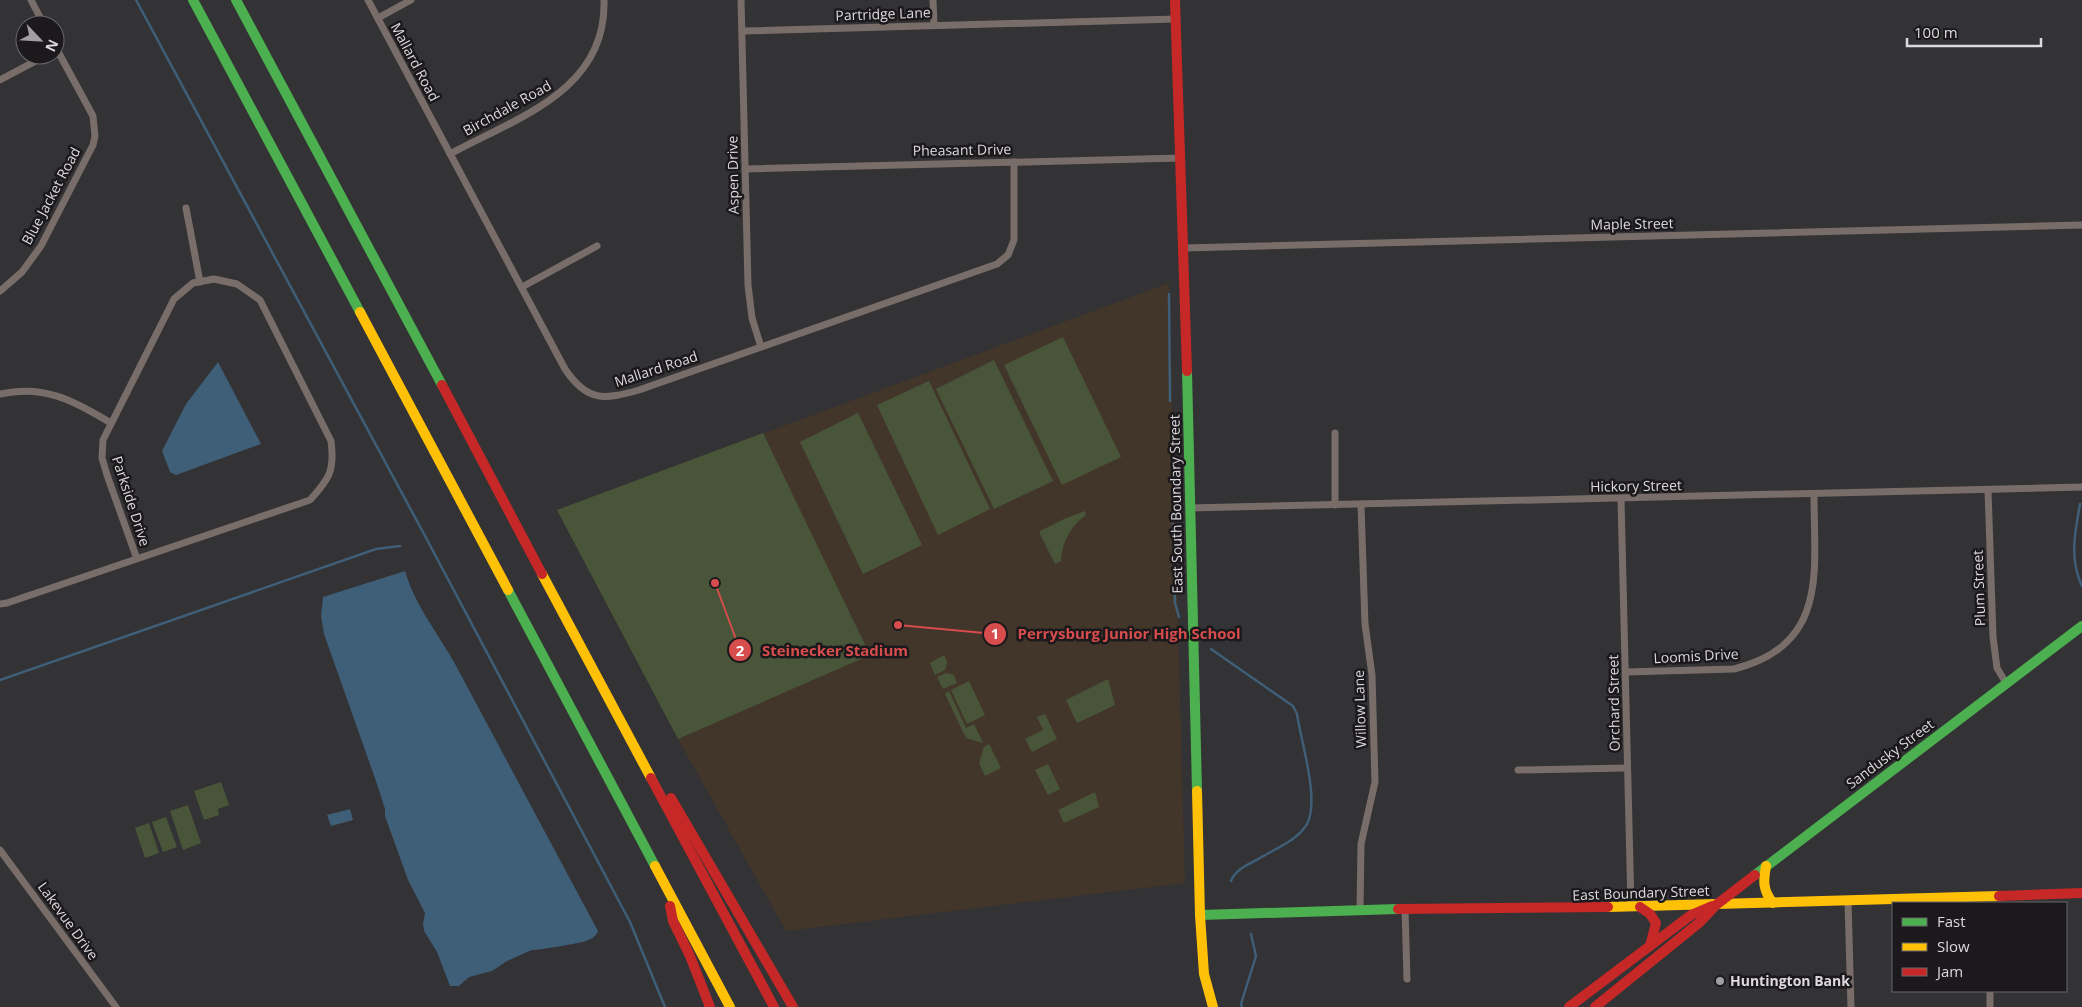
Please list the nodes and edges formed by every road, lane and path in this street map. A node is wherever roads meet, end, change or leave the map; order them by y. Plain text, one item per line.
1 (31, 0) edge
2 (192, 0) edge
3 (236, 0) edge
4 (368, 0) edge
5 (410, 0) edge
6 (604, 0) edge
7 (741, 0) edge
8 (933, 0) edge
9 (1175, 0) edge
10 (39, 15) edge
11 (378, 18) junction
12 (1176, 19) junction
13 (934, 25) junction
14 (742, 31) junction
15 (28, 65) edge
16 (65, 65) edge
17 (0, 80) edge
18 (450, 154) junction
19 (1180, 158) junction
20 (1014, 162) junction
21 (745, 169) junction
22 (186, 208) dead end
23 (2082, 225) edge
24 (598, 246) dead end
25 (1184, 248) junction
26 (200, 282) junction
27 (522, 287) junction
28 (0, 291) edge
29 (761, 347) junction
30 (0, 394) edge
31 (111, 423) junction
32 (1335, 433) dead end
33 (2082, 487) edge
34 (1988, 490) junction
35 (1814, 494) junction
36 (1621, 499) junction
37 (1335, 505) junction
38 (1362, 505) junction
39 (1190, 508) junction
40 (137, 558) junction
41 (0, 604) edge
42 (2082, 626) edge
43 (1626, 672) junction
44 (596, 674) junction
45 (2006, 683) junction
46 (1627, 768) junction
47 (1518, 770) dead end
48 (0, 850) edge
49 (1766, 866) junction
50 (665, 886) junction
51 (2082, 893) edge
52 (1848, 900) junction
53 (1987, 900) edge
54 (1773, 903) junction
55 (1716, 904) junction
56 (1635, 907) junction
57 (1360, 910) junction
58 (1405, 910) junction
59 (1200, 915) junction
60 (1650, 946) junction
61 (1407, 979) dead end
62 (1990, 992) edge
63 (116, 1007) edge
64 (710, 1007) edge
65 (730, 1007) edge
66 (774, 1007) edge
67 (793, 1007) edge
68 (1213, 1007) edge
69 (1569, 1007) edge
70 (1594, 1007) edge
71 (1851, 1007) edge
72 (1990, 1007) edge

1 - 10 street
2 - 50 main road
3 - 44 main road
4 - 11 street, Mallard Road
5 - 11 street
6 - 18 street, Birchdale Road
7 - 14 street, Aspen Drive
8 - 13 street
9 - 12 main road, East South Boundary Street
11 - 18 street, Mallard Road
12 - 13 street, Partridge Lane
12 - 19 main road, East South Boundary Street
13 - 14 street, Partridge Lane
14 - 21 street, Aspen Drive
15 - 17 street
16 - 28 street, Blue Jacket Road
18 - 27 street, Mallard Road
19 - 20 street, Pheasant Drive
19 - 25 main road, East South Boundary Street
20 - 21 street, Pheasant Drive
20 - 29 street, Mallard Road
21 - 29 street, Aspen Drive
22 - 26 street
23 - 25 street, Maple Street
24 - 27 street
25 - 39 main road, East South Boundary Street
26 - 31 street, Parkside Drive
26 - 40 street
27 - 29 street, Mallard Road
30 - 31 street
31 - 40 street, Parkside Drive
32 - 37 street
33 - 34 street, Hickory Street
34 - 35 street, Hickory Street
34 - 45 street, Plum Street
35 - 36 street, Hickory Street
35 - 43 street, Loomis Drive
36 - 38 street, Hickory Street
36 - 43 street, Orchard Street
37 - 38 street, Hickory Street
37 - 39 street, Hickory Street
38 - 57 street, Willow Lane
39 - 59 main road, East South Boundary Street
40 - 41 street
42 - 45 main road, Sandusky Street
43 - 46 street, Orchard Street
44 - 66 main road
44 - 67 main road
45 - 49 main road, Sandusky Street
46 - 47 street
46 - 56 street, Orchard Street
48 - 63 street, Lakevue Drive
49 - 54 main road
49 - 55 main road, Sandusky Street
50 - 64 main road
50 - 65 main road
51 - 53 main road, East Boundary Street
52 - 53 main road, East Boundary Street
52 - 54 main road, East Boundary Street
52 - 71 street
54 - 55 main road, East Boundary Street
55 - 56 main road, East Boundary Street
55 - 60 main road, Sandusky Street
55 - 70 main road, Sandusky Street
56 - 58 main road, East Boundary Street
56 - 60 main road
57 - 58 main road, East Boundary Street
57 - 59 main road, East Boundary Street
58 - 61 street
59 - 68 main road, East South Boundary Street
60 - 69 main road, Sandusky Street
62 - 72 street

